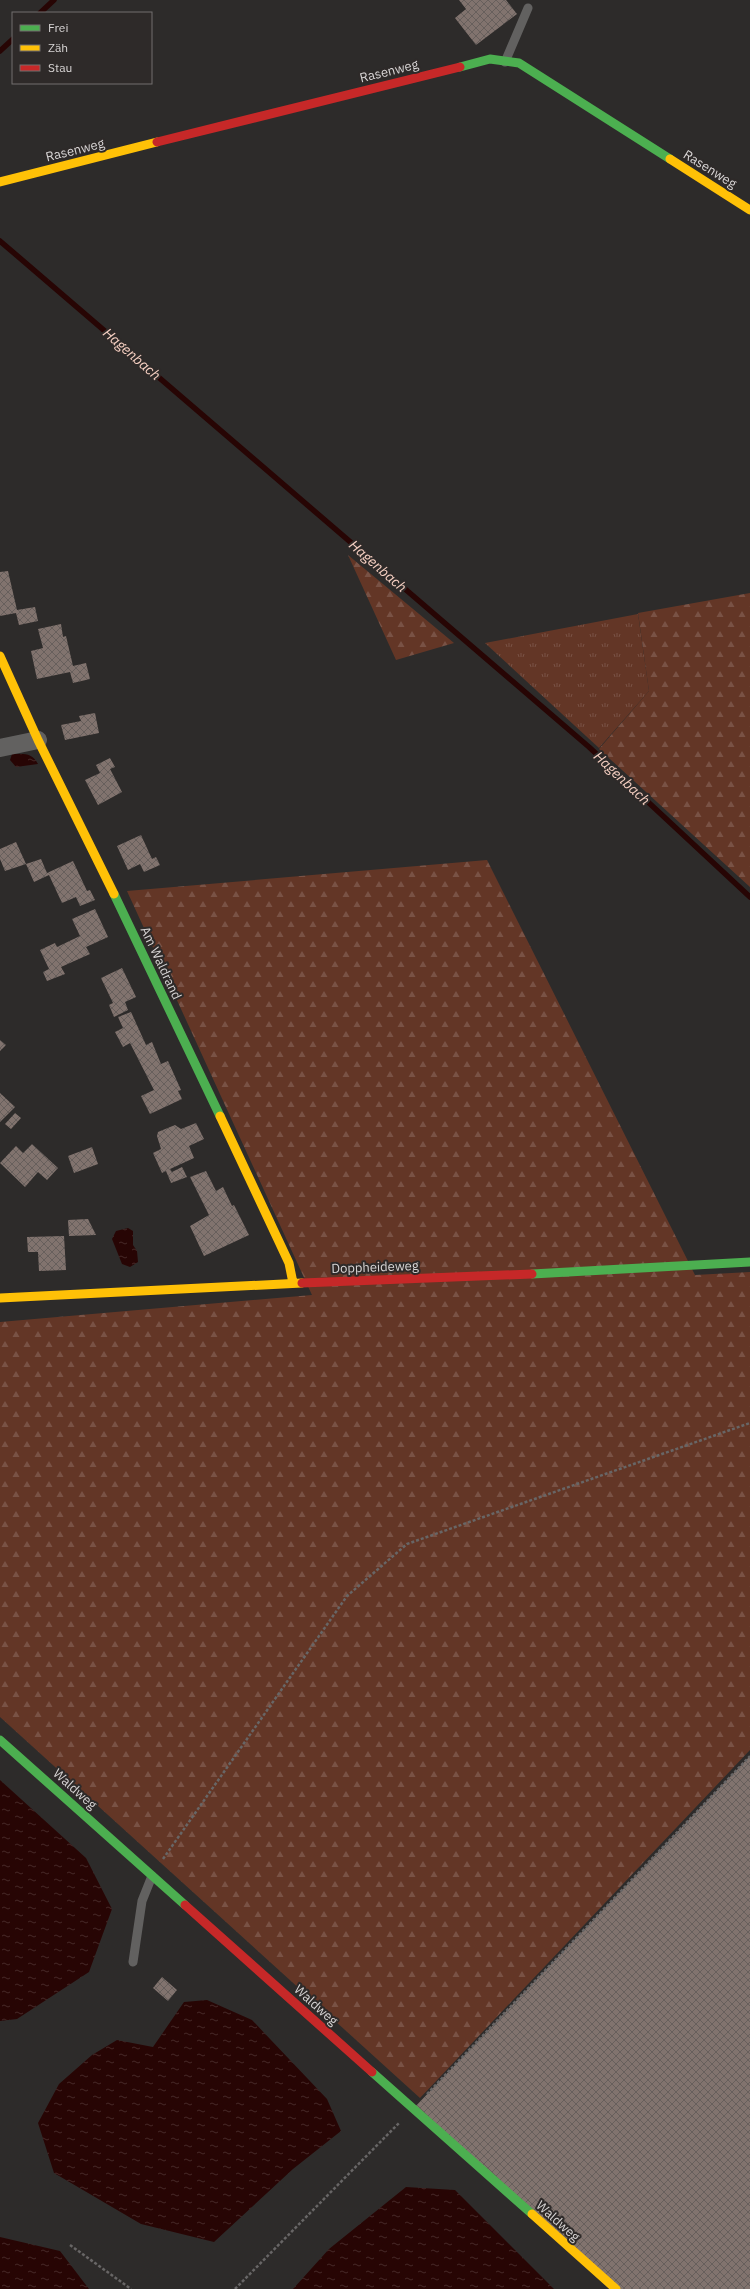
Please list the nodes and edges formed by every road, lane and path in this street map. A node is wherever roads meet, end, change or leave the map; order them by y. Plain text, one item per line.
1 (528, 8) dead end
2 (505, 62) junction
3 (0, 182) edge
4 (750, 210) edge
5 (0, 656) edge
6 (38, 740) junction
7 (0, 748) edge
8 (750, 1262) edge
9 (293, 1283) junction
10 (0, 1298) edge
11 (750, 1423) edge
12 (0, 1740) edge
13 (750, 1756) edge
14 (152, 1876) junction
15 (133, 1962) dead end
16 (413, 2109) junction
17 (70, 2245) dead end
18 (132, 2289) edge
19 (235, 2289) edge
20 (616, 2289) edge

1 - 2 lane
2 - 3 street, Rasenweg
2 - 4 street, Rasenweg
5 - 6 street, Am Waldrand
6 - 7 street
6 - 9 street, Am Waldrand
8 - 9 street, Doppheideweg
9 - 10 street, Doppheideweg
11 - 14 path
12 - 14 street, Waldweg
13 - 16 path
14 - 15 lane
14 - 16 street, Waldweg
16 - 19 path
16 - 20 street, Waldweg
17 - 18 path

